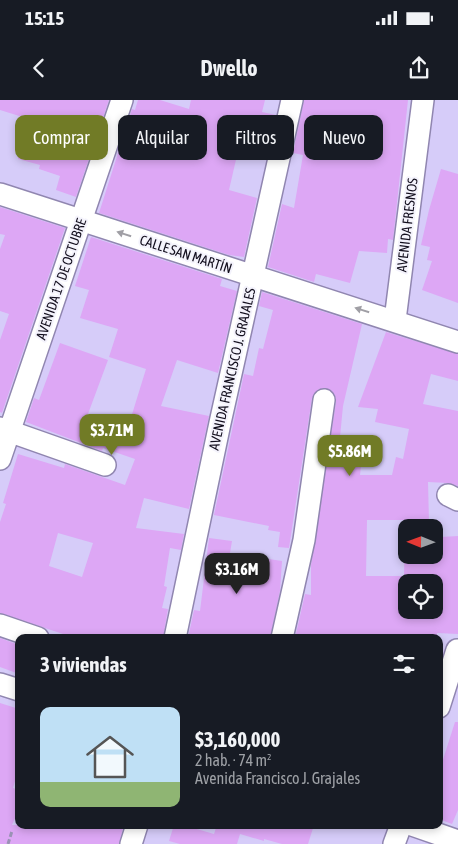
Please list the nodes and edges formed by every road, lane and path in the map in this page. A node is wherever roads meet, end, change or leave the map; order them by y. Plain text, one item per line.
1 (122, 100) edge
2 (292, 100) edge
3 (423, 100) edge
4 (0, 194) edge
5 (80, 221) junction
6 (253, 276) junction
7 (395, 320) junction
8 (458, 342) edge
9 (324, 400) dead end
10 (4, 430) edge
11 (0, 459) edge
12 (105, 464) dead end
13 (0, 625) edge
14 (26, 634) edge
15 (176, 634) edge
16 (283, 634) edge
17 (451, 651) edge
18 (0, 684) edge
19 (443, 688) edge
20 (15, 689) edge
21 (136, 829) edge
22 (400, 829) edge
23 (424, 829) edge
24 (12, 832) dead end
25 (458, 841) edge
26 (8, 844) edge
27 (131, 844) edge
28 (394, 844) edge

1 - 5 street, AVENIDA 17 DE OCTUBRE
2 - 6 street, AVENIDA FRANCISCO J. GRAJALES
3 - 7 street, AVENIDA FRESNOS
4 - 5 street, CALLE SAN MARTÍN
6 -> 5 street, CALLE SAN MARTÍN
5 - 10 street, AVENIDA 17 DE OCTUBRE
7 -> 6 street, CALLE SAN MARTÍN
6 - 15 street, AVENIDA FRANCISCO J. GRAJALES
7 - 8 street, CALLE SAN MARTÍN
9 - 16 street
10 - 11 street, AVENIDA 17 DE OCTUBRE
10 - 12 street
13 - 14 street
17 - 19 street
18 - 20 street
21 - 27 street
22 - 28 street
23 - 25 street
24 - 26 path

